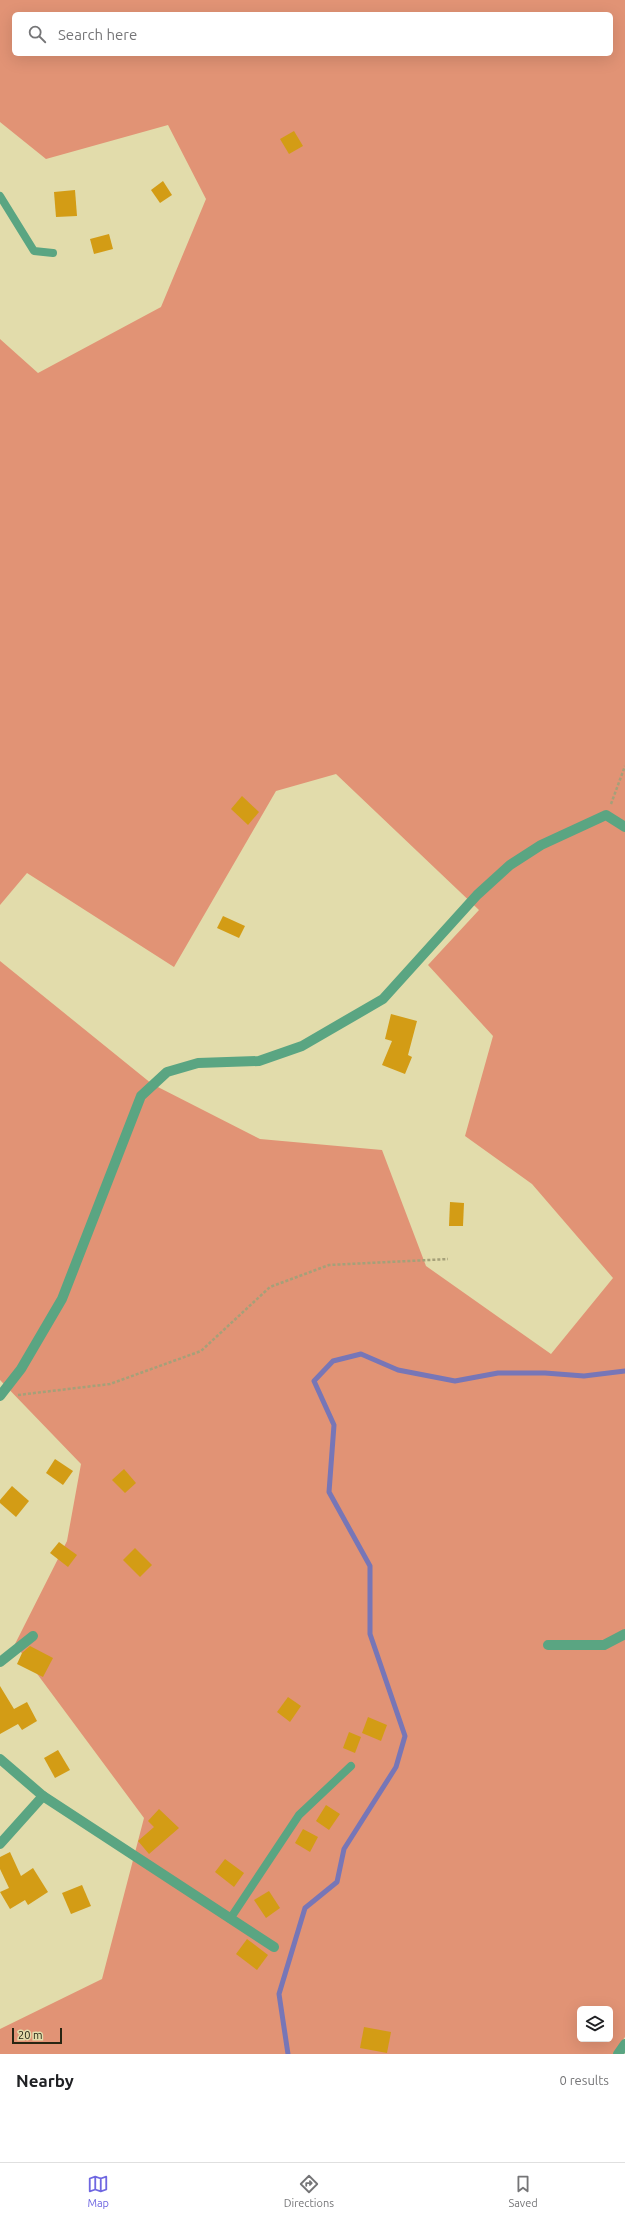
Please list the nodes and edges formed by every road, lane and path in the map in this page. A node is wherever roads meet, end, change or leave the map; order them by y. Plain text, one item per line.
1 (0, 196) edge
2 (53, 253) dead end
3 (625, 766) edge
4 (606, 815) junction
5 (625, 827) edge
6 (448, 1259) dead end
7 (16, 1395) dead end
8 (0, 1396) edge
9 (625, 1634) edge
10 (33, 1636) dead end
11 (548, 1645) dead end
12 (0, 1662) edge
13 (0, 1759) edge
14 (351, 1766) dead end
15 (43, 1796) junction
16 (0, 1844) edge
17 (230, 1919) junction
18 (274, 1948) dead end
19 (625, 2044) edge
20 (618, 2054) edge

1 - 2 lane
3 - 4 path
4 - 5 street
4 - 8 street
6 - 7 path
9 - 11 street
10 - 12 street
13 - 15 street
14 - 17 lane
15 - 16 street
15 - 17 street
17 - 18 street
19 - 20 street

